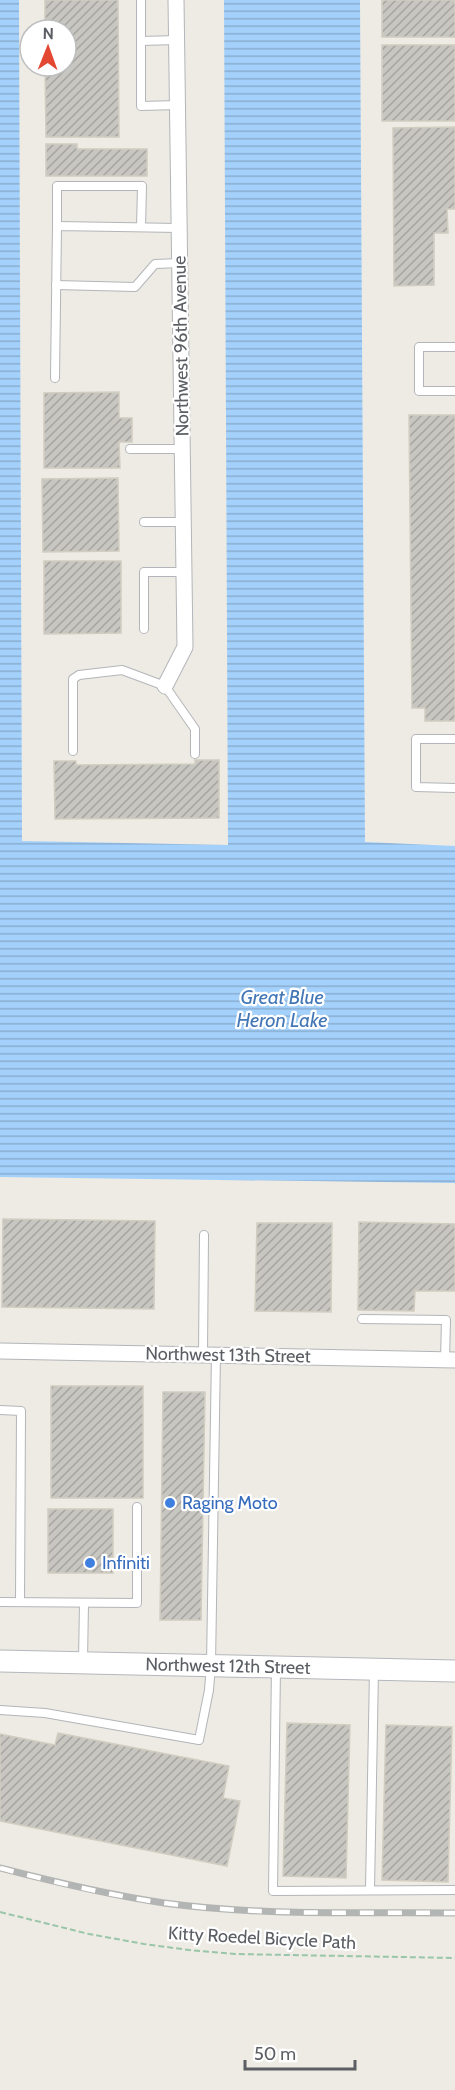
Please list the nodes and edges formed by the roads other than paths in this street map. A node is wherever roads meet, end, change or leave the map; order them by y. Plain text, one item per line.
1 (141, 0) edge
2 (176, 0) edge
3 (177, 40) junction
4 (141, 41) junction
5 (178, 105) junction
6 (57, 226) junction
7 (141, 227) junction
8 (179, 228) junction
9 (180, 263) junction
10 (56, 285) junction
11 (455, 346) edge
12 (55, 378) dead end
13 (455, 391) edge
14 (130, 449) dead end
15 (182, 449) junction
16 (144, 522) dead end
17 (183, 522) junction
18 (183, 572) junction
19 (144, 629) dead end
20 (165, 686) junction
21 (455, 739) edge
22 (73, 751) dead end
23 (195, 754) dead end
24 (455, 788) edge
25 (204, 1235) dead end
26 (362, 1319) dead end
27 (0, 1351) edge
28 (209, 1354) junction
29 (450, 1360) edge
30 (0, 1410) edge
31 (137, 1507) dead end
32 (0, 1602) edge
33 (20, 1602) junction
34 (84, 1603) junction
35 (0, 1661) edge
36 (82, 1662) junction
37 (211, 1665) junction
38 (276, 1666) junction
39 (374, 1669) junction
40 (455, 1671) edge
41 (0, 1710) edge
42 (370, 1890) junction
43 (455, 1890) edge

1 - 4 lane
2 - 3 street, Northwest 96th Avenue
3 - 4 lane
3 - 5 street, Northwest 96th Avenue
4 - 5 lane
5 - 8 street, Northwest 96th Avenue
6 - 7 lane
6 - 7 lane
6 - 10 lane
7 - 8 lane
8 - 9 street, Northwest 96th Avenue
9 - 10 lane
9 - 15 street, Northwest 96th Avenue
10 - 12 lane
11 - 13 lane
14 - 15 lane
15 - 17 street, Northwest 96th Avenue
16 - 17 lane
17 - 18 street, Northwest 96th Avenue
18 - 19 lane
18 - 20 street, Northwest 96th Avenue
20 - 22 lane
20 - 23 lane
21 - 24 lane
25 - 28 lane
26 - 29 lane
27 - 28 street, Northwest 13th Street
28 - 29 street, Northwest 13th Street
28 - 37 lane
30 - 33 lane
31 - 34 lane
32 - 33 lane
33 - 34 lane
34 - 36 lane
35 - 36 main road, Northwest 12th Street
36 - 37 main road, Northwest 12th Street
37 - 38 main road, Northwest 12th Street
37 - 41 lane
38 - 39 main road, Northwest 12th Street
38 - 42 lane
39 - 40 main road, Northwest 12th Street
39 - 42 lane
42 - 43 lane

